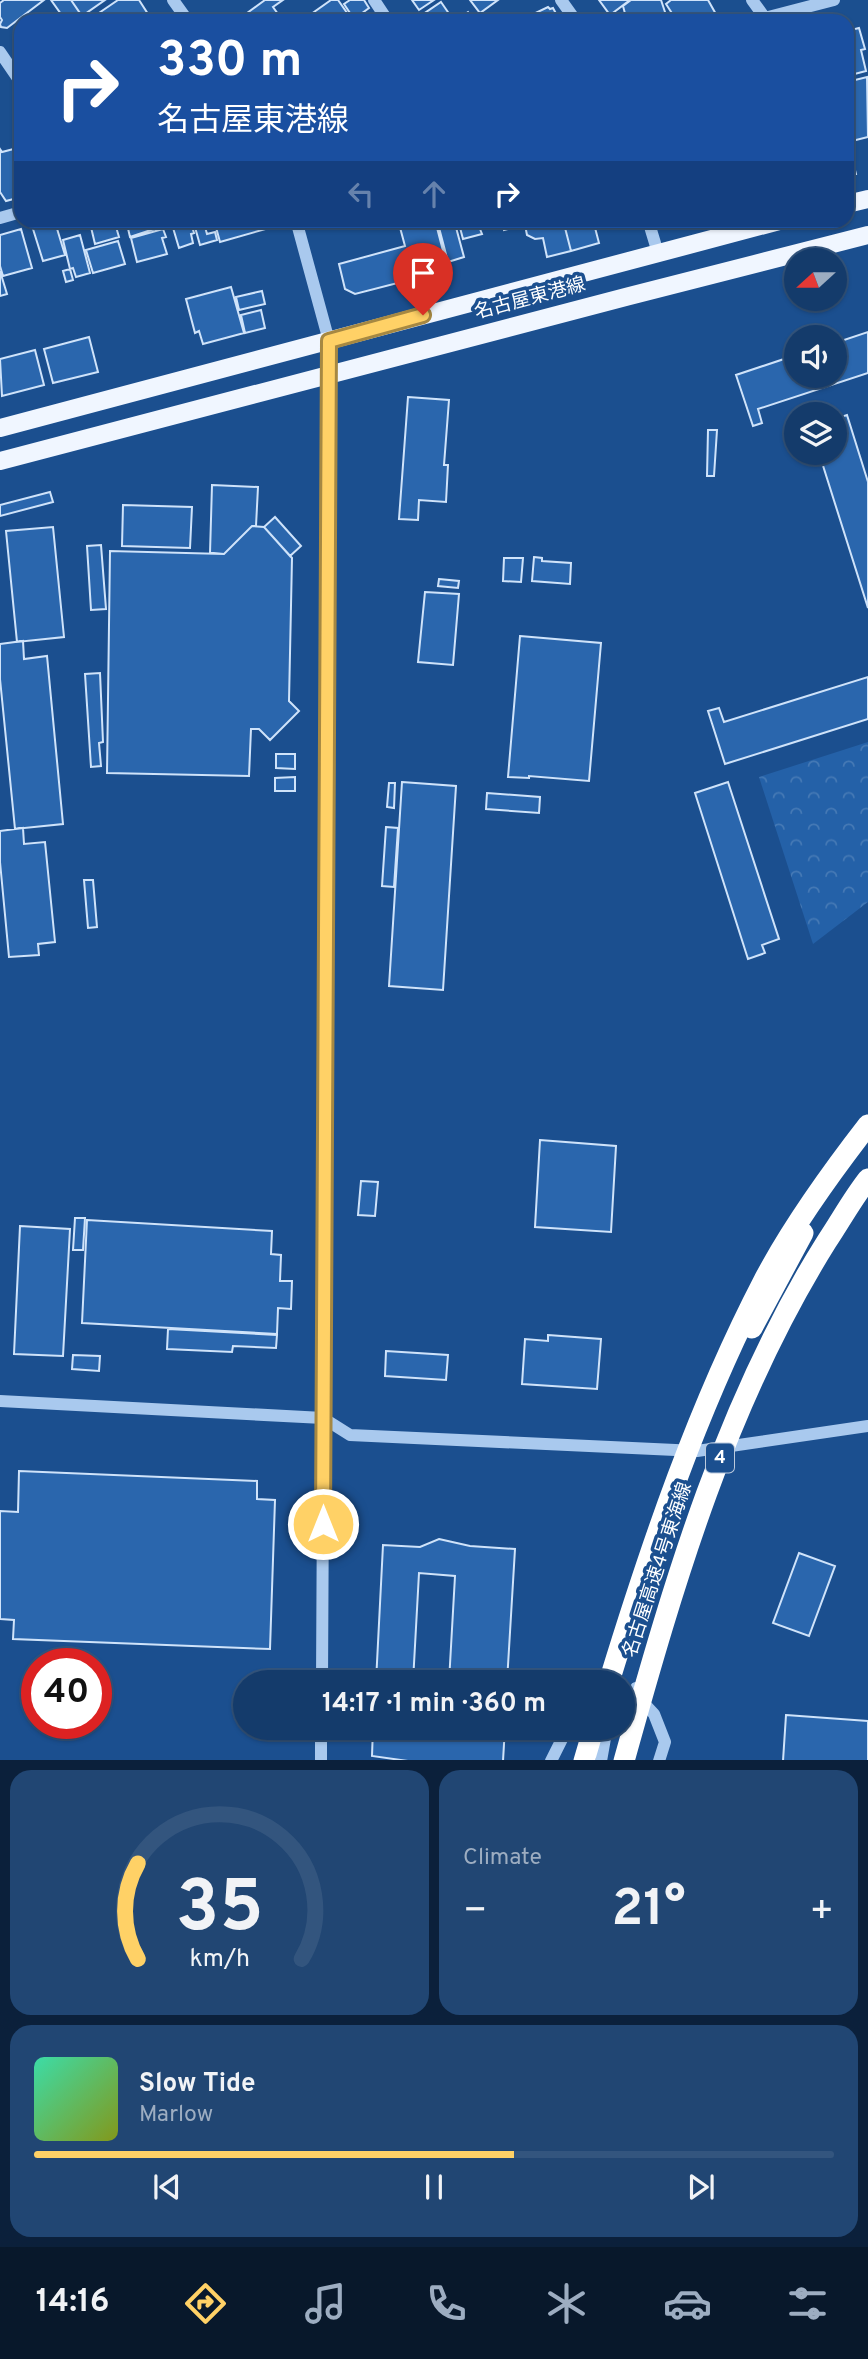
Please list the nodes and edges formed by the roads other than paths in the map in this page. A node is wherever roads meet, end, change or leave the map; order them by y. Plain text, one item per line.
1 (834, 0) edge
2 (779, 14) edge
3 (0, 52) edge
4 (14, 73) edge
5 (298, 228) edge
6 (650, 228) edge
7 (753, 228) edge
8 (868, 235) edge
9 (658, 253) junction
10 (329, 341) junction
11 (329, 375) junction
12 (0, 428) edge
13 (0, 461) edge
14 (868, 1123) edge
15 (868, 1179) edge
16 (868, 1185) edge
17 (786, 1277) junction
18 (0, 1401) edge
19 (323, 1418) junction
20 (868, 1426) edge
21 (706, 1450) junction
22 (321, 1670) edge
23 (612, 1670) edge
24 (620, 1670) edge
25 (635, 1693) joint
26 (321, 1740) edge
27 (561, 1740) edge
28 (597, 1740) edge
29 (600, 1740) edge
30 (321, 1760) edge
31 (551, 1760) edge
32 (584, 1760) edge
33 (601, 1760) edge
34 (624, 1760) edge
35 (659, 1760) edge

1 - 2 street
3 - 4 street
5 - 10 street
6 - 9 street
7 - 9 main road, 名古屋東港線
8 - 11 main road, 名古屋東港線
9 - 10 main road, 名古屋東港線
10 - 11 street
10 - 12 main road, 名古屋東港線
11 - 13 main road, 名古屋東港線
11 - 19 street
14 - 17 highway, bridge
14 - 23 highway, 名古屋高速4号東海線 / 4, bridge
15 - 34 highway, 名古屋高速4号東海線 / 4, bridge
16 - 17 highway, bridge
17 - 21 highway
18 - 19 street
19 - 21 street
19 - 22 street
20 - 21 street
21 - 24 street
21 - 25 street
25 - 35 street
26 - 30 street
27 - 31 street
28 - 32 highway
29 - 33 street

